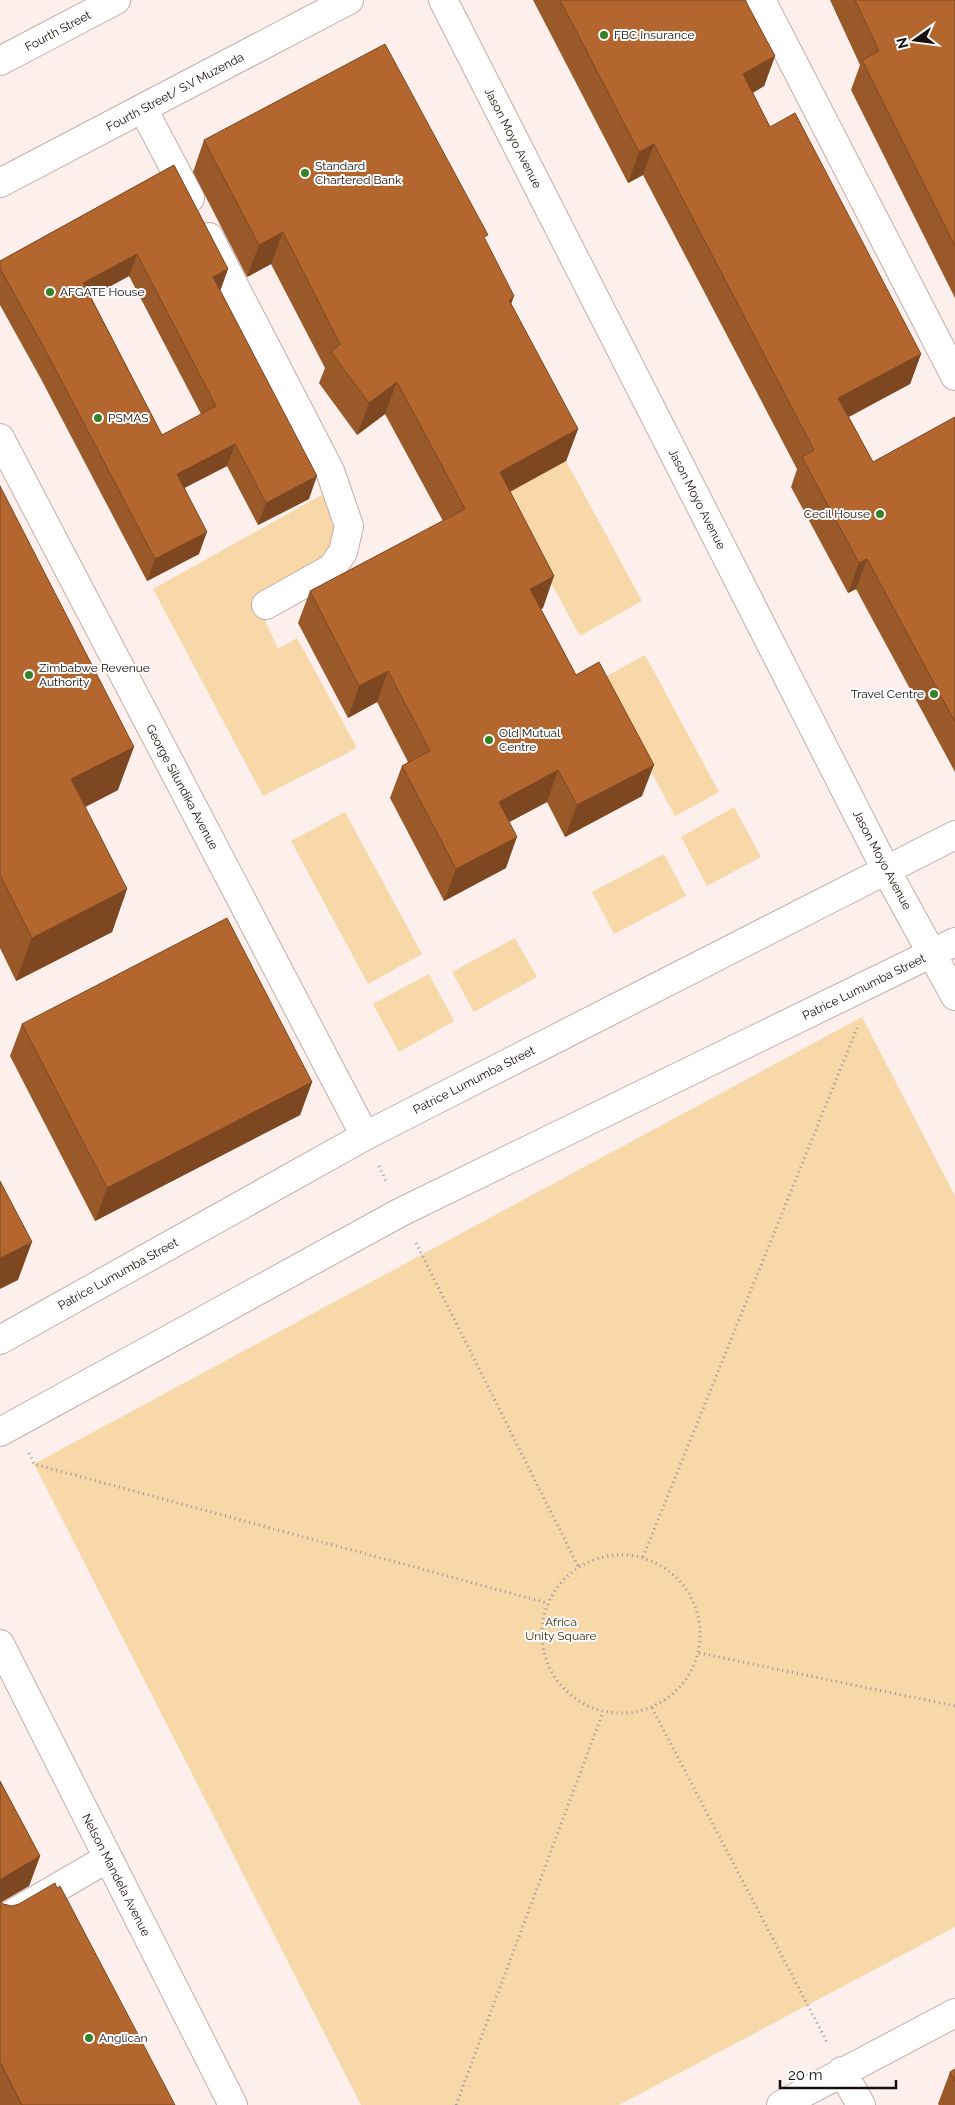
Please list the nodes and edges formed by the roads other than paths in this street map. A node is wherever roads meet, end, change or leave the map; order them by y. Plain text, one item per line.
1 (116, 0) edge
2 (349, 0) edge
3 (443, 0) edge
4 (761, 0) edge
5 (0, 61) edge
6 (143, 109) junction
7 (0, 183) edge
8 (955, 376) edge
9 (0, 438) edge
10 (266, 605) dead end
11 (955, 835) edge
12 (886, 870) junction
13 (943, 948) edge
14 (955, 996) edge
15 (364, 1136) junction
16 (0, 1340) edge
17 (8, 1428) edge
18 (0, 1644) edge
19 (108, 1858) junction
20 (0, 1921) edge
21 (955, 2013) edge
22 (842, 2071) junction
23 (233, 2105) edge
24 (781, 2105) edge
25 (861, 2105) edge

1 - 5 street, Fourth Street
2 - 6 street, Fourth Street/ S.V Muzenda
3 - 12 street, Jason Moyo Avenue
4 - 8 street
6 - 7 street, Fourth Street/ S.V Muzenda
6 - 10 street
9 - 15 street, George Silundika Avenue
11 - 12 street, Patrice Lumumba Street
12 - 13 street, Jason Moyo Avenue
12 - 15 street, Patrice Lumumba Street
13 - 14 street, Jason Moyo Avenue
13 - 17 street, Patrice Lumumba Street
15 - 16 street, Patrice Lumumba Street
18 - 19 street, Nelson Mandela Avenue
19 - 20 street
19 - 23 street, Nelson Mandela Avenue
21 - 22 street
22 - 24 street
22 - 25 street

